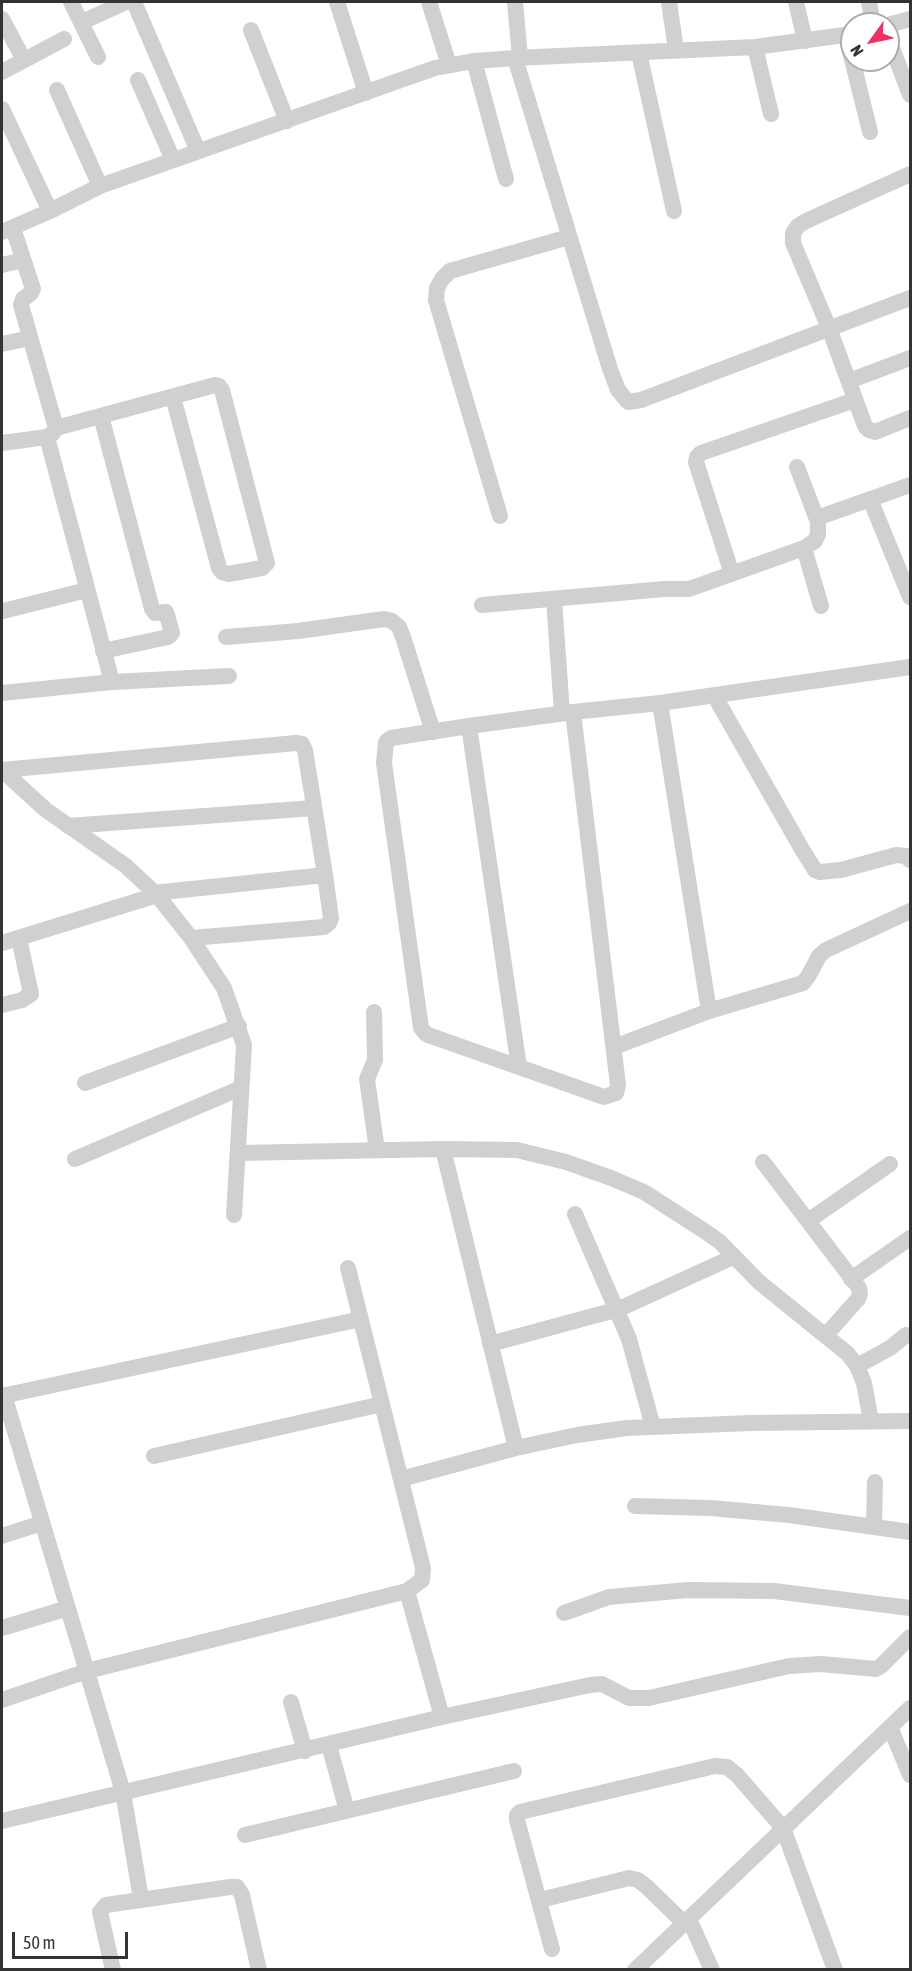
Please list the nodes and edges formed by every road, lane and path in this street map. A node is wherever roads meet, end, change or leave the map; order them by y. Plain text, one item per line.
1 (71, 2) edge
2 (126, 2) edge
3 (134, 2) edge
4 (337, 2) edge
5 (429, 2) edge
6 (515, 2) edge
7 (669, 2) edge
8 (796, 2) edge
9 (2, 19) edge
10 (82, 22) junction
11 (251, 30) dead end
12 (840, 35) edge
13 (64, 39) dead end
14 (805, 41) junction
15 (755, 47) junction
16 (676, 50) junction
17 (639, 53) junction
18 (98, 57) dead end
19 (517, 58) junction
20 (24, 60) junction
21 (474, 61) junction
22 (449, 65) junction
23 (900, 68) edge
24 (2, 72) edge
25 (857, 72) edge
26 (138, 80) dead end
27 (57, 90) dead end
28 (366, 93) junction
29 (910, 94) edge
30 (2, 109) edge
31 (771, 114) dead end
32 (287, 121) junction
33 (870, 132) dead end
34 (198, 151) junction
35 (173, 160) junction
36 (910, 174) edge
37 (506, 179) dead end
38 (100, 186) junction
39 (50, 211) junction
40 (674, 211) dead end
41 (7, 230) edge
42 (569, 237) junction
43 (23, 260) junction
44 (2, 265) edge
45 (910, 298) edge
46 (829, 328) junction
47 (30, 338) junction
48 (2, 344) edge
49 (910, 357) edge
50 (849, 381) junction
51 (173, 397) junction
52 (855, 400) junction
53 (101, 416) junction
54 (910, 418) edge
55 (52, 433) junction
56 (2, 444) edge
57 (797, 467) dead end
58 (910, 485) edge
59 (870, 499) junction
60 (500, 516) dead end
61 (817, 518) junction
62 (804, 548) junction
63 (732, 574) junction
64 (87, 590) junction
65 (910, 597) edge
66 (554, 599) junction
67 (482, 605) dead end
68 (821, 606) dead end
69 (3, 610) dead end
70 (226, 637) dead end
71 (103, 651) junction
72 (910, 666) edge
73 (229, 676) dead end
74 (112, 682) junction
75 (2, 693) edge
76 (714, 695) junction
77 (660, 703) junction
78 (567, 713) junction
79 (469, 726) junction
80 (433, 732) junction
81 (2, 770) edge
82 (314, 808) junction
83 (68, 826) junction
84 (910, 860) edge
85 (325, 875) junction
86 (155, 894) junction
87 (910, 911) edge
88 (19, 938) junction
89 (191, 938) junction
90 (2, 943) edge
91 (2, 1005) edge
92 (709, 1011) junction
93 (374, 1012) dead end
94 (239, 1026) junction
95 (614, 1047) junction
96 (519, 1067) junction
97 (85, 1083) dead end
98 (241, 1088) junction
99 (443, 1149) junction
100 (377, 1150) junction
101 (239, 1153) junction
102 (75, 1159) dead end
103 (763, 1162) dead end
104 (890, 1164) dead end
105 (575, 1214) dead end
106 (234, 1215) dead end
107 (808, 1221) junction
108 (910, 1238) edge
109 (733, 1257) junction
110 (348, 1268) dead end
111 (851, 1279) junction
112 (616, 1310) junction
113 (361, 1319) junction
114 (826, 1335) junction
115 (906, 1335) dead end
116 (490, 1344) junction
117 (857, 1366) junction
118 (3, 1395) edge
119 (382, 1404) junction
120 (910, 1421) edge
121 (871, 1422) junction
122 (653, 1427) junction
123 (516, 1448) junction
124 (154, 1456) dead end
125 (401, 1479) junction
126 (875, 1482) dead end
127 (635, 1506) dead end
128 (42, 1523) junction
129 (874, 1525) junction
130 (910, 1532) edge
131 (2, 1536) edge
132 (407, 1591) junction
133 (68, 1608) junction
134 (910, 1608) edge
135 (564, 1613) dead end
136 (2, 1628) edge
137 (910, 1636) edge
138 (87, 1671) junction
139 (2, 1700) edge
140 (291, 1702) dead end
141 (910, 1708) edge
142 (442, 1717) junction
143 (890, 1727) junction
144 (329, 1745) junction
145 (305, 1750) junction
146 (514, 1771) dead end
147 (910, 1775) edge
148 (123, 1792) junction
149 (347, 1811) junction
150 (2, 1821) edge
151 (783, 1828) junction
152 (245, 1835) dead end
153 (141, 1899) junction
154 (540, 1899) junction
155 (687, 1921) junction
156 (552, 1949) dead end
157 (113, 1970) edge
158 (259, 1970) edge
159 (635, 1970) edge
160 (712, 1970) edge
161 (835, 1970) edge

1 - 10 street
2 - 10 street
3 - 34 street
4 - 28 street
5 - 22 street
6 - 19 street
7 - 16 street
8 - 14 street
9 - 20 street
10 - 18 street
11 - 32 street
12 - 14 street
13 - 20 street
14 - 15 street
15 - 16 street
15 - 31 street
16 - 17 street
17 - 19 street
17 - 40 street
19 - 21 street
19 - 42 street
20 - 24 street
21 - 22 street
21 - 37 street
22 - 28 street
23 - 29 street
25 - 33 street
26 - 35 street
27 - 38 street
28 - 32 street
30 - 39 street
32 - 34 street
34 - 35 street
35 - 38 street
36 - 46 street
38 - 39 street
39 - 41 street
41 - 43 street
42 - 46 street
42 - 60 street
43 - 44 street
43 - 47 street
45 - 46 street
46 - 50 street
47 - 48 street
47 - 55 street
49 - 50 street
50 - 52 street
51 - 51 street
51 - 53 street
52 - 54 street
52 - 63 street
53 - 55 street
53 - 71 street
55 - 56 street
55 - 64 street
57 - 61 street
58 - 59 street
59 - 61 street
59 - 65 street
61 - 62 street
62 - 63 street
62 - 68 street
63 - 66 street
64 - 69 street
64 - 71 street
66 - 67 street
66 - 78 street
70 - 80 street
71 - 74 street
72 - 76 street
73 - 74 street
74 - 75 street
76 - 77 street
76 - 84 street
77 - 78 street
77 - 92 street
78 - 79 street
78 - 95 street
79 - 80 street
79 - 96 street
80 - 96 street
81 - 82 street
81 - 83 street
82 - 83 street
82 - 85 street
83 - 86 street
85 - 86 street
85 - 89 street
86 - 88 street
86 - 89 street
87 - 92 street
88 - 90 street
88 - 91 street
89 - 94 street
92 - 95 street
93 - 100 street
94 - 97 street
94 - 98 street
95 - 96 street
98 - 101 street
98 - 102 street
99 - 100 street
99 - 109 street
99 - 116 street
100 - 101 street
101 - 106 street
103 - 107 street
104 - 107 street
105 - 112 street
107 - 111 street
108 - 111 street
109 - 112 street
109 - 114 street
110 - 113 street
111 - 114 street
112 - 116 street
112 - 122 street
113 - 118 street
113 - 119 street
114 - 117 street
115 - 117 street
116 - 123 street
117 - 121 street
118 - 128 street
119 - 124 street
119 - 125 street
120 - 121 street
121 - 122 street
122 - 123 street
123 - 125 street
125 - 132 street
126 - 129 street
127 - 129 street
128 - 131 street
128 - 133 street
129 - 130 street
132 - 138 street
132 - 142 street
133 - 136 street
133 - 138 street
134 - 135 street
137 - 142 street
138 - 139 street
138 - 148 street
140 - 145 street
141 - 143 street
142 - 144 street
143 - 147 street
143 - 151 street
144 - 145 street
144 - 149 street
145 - 148 street
146 - 149 street
148 - 150 street
148 - 153 street
149 - 152 street
151 - 154 street
151 - 155 street
151 - 161 street
153 - 157 street
153 - 158 street
154 - 155 street
154 - 156 street
155 - 159 street
155 - 160 street

